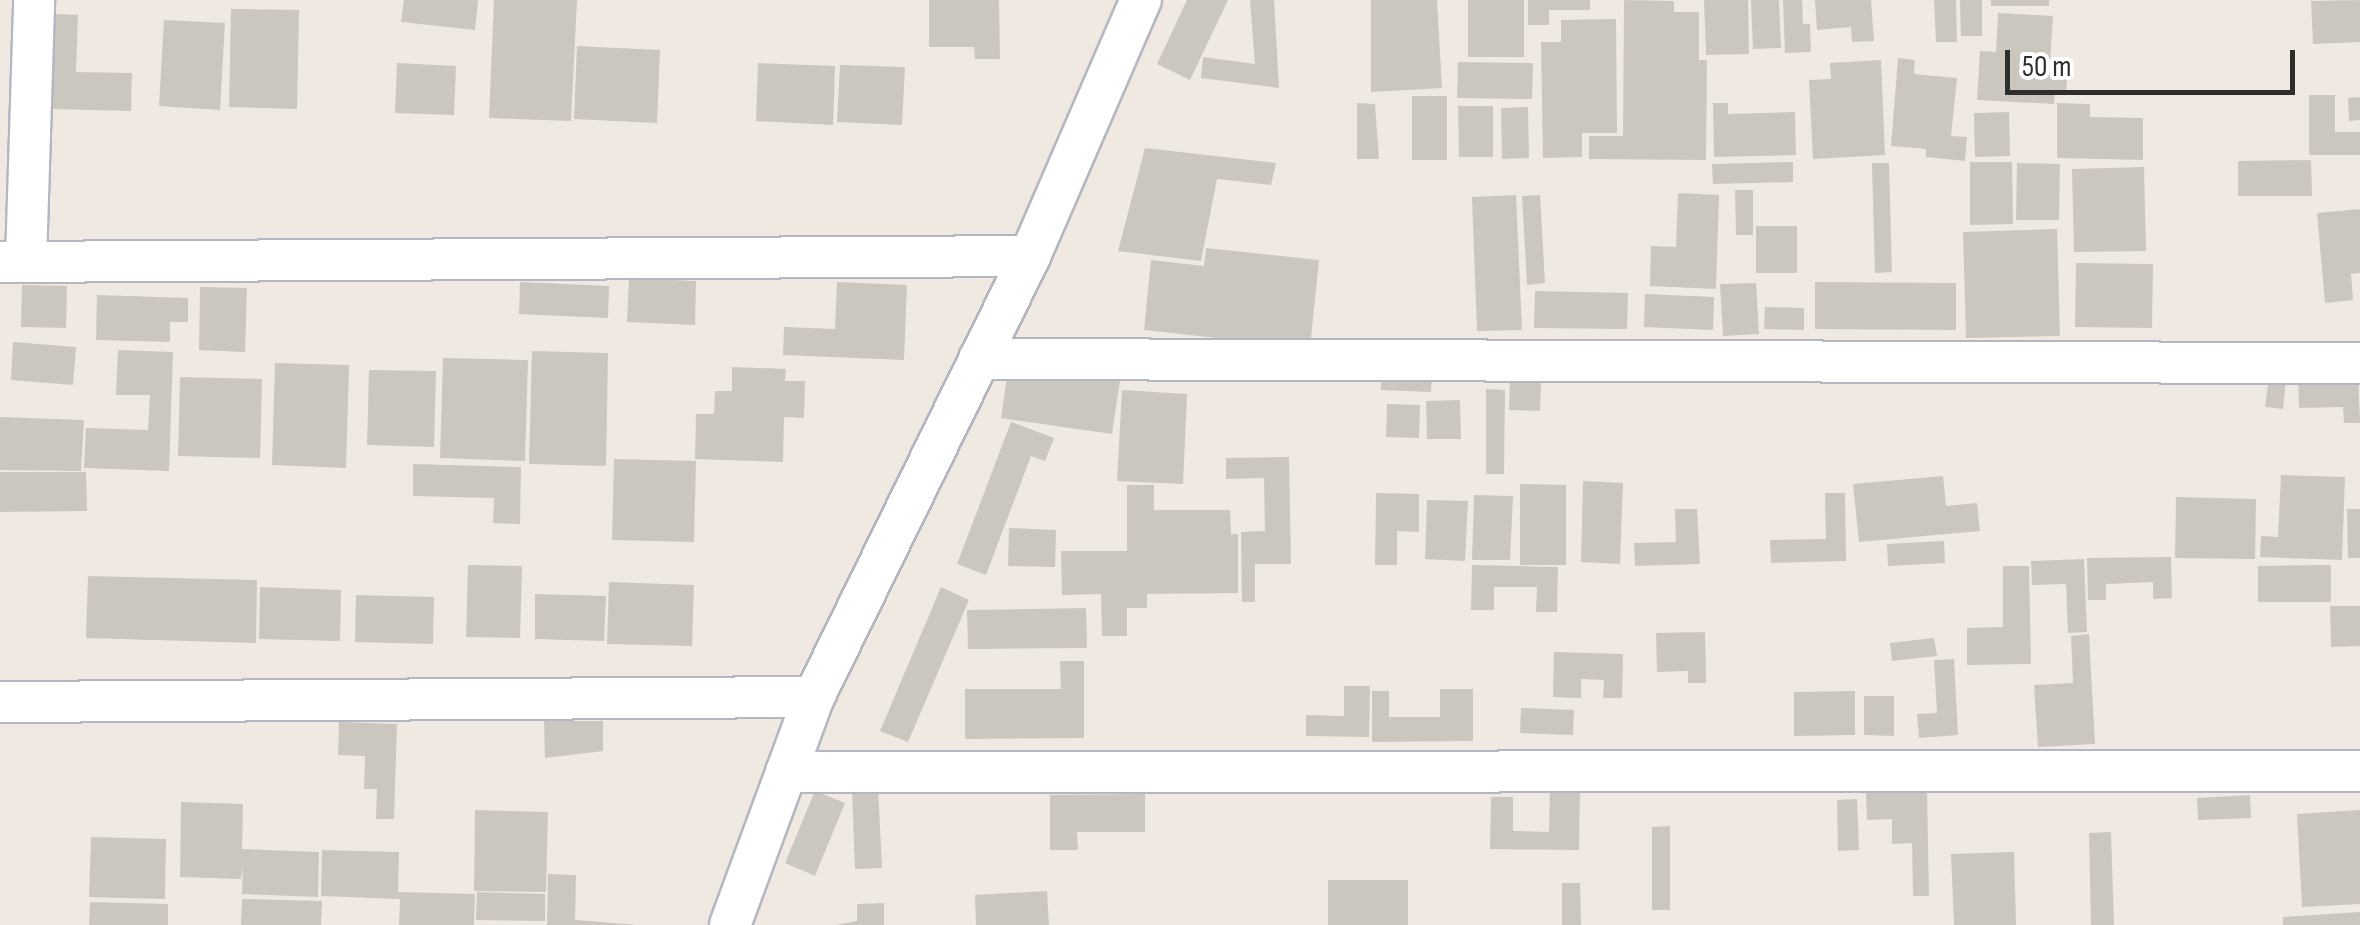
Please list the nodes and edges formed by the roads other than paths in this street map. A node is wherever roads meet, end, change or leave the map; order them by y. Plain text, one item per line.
1 (34, 0) edge
2 (1141, 0) edge
3 (1030, 256) junction
4 (13, 261) edge
5 (979, 359) junction
6 (2360, 363) edge
7 (814, 697) junction
8 (0, 702) edge
9 (2360, 771) edge
10 (786, 772) junction
11 (730, 925) edge

1 - 4 street
2 - 3 street
3 - 4 street
3 - 5 street
5 - 6 street
5 - 7 street
7 - 8 street
7 - 10 street
9 - 10 street
10 - 11 street

